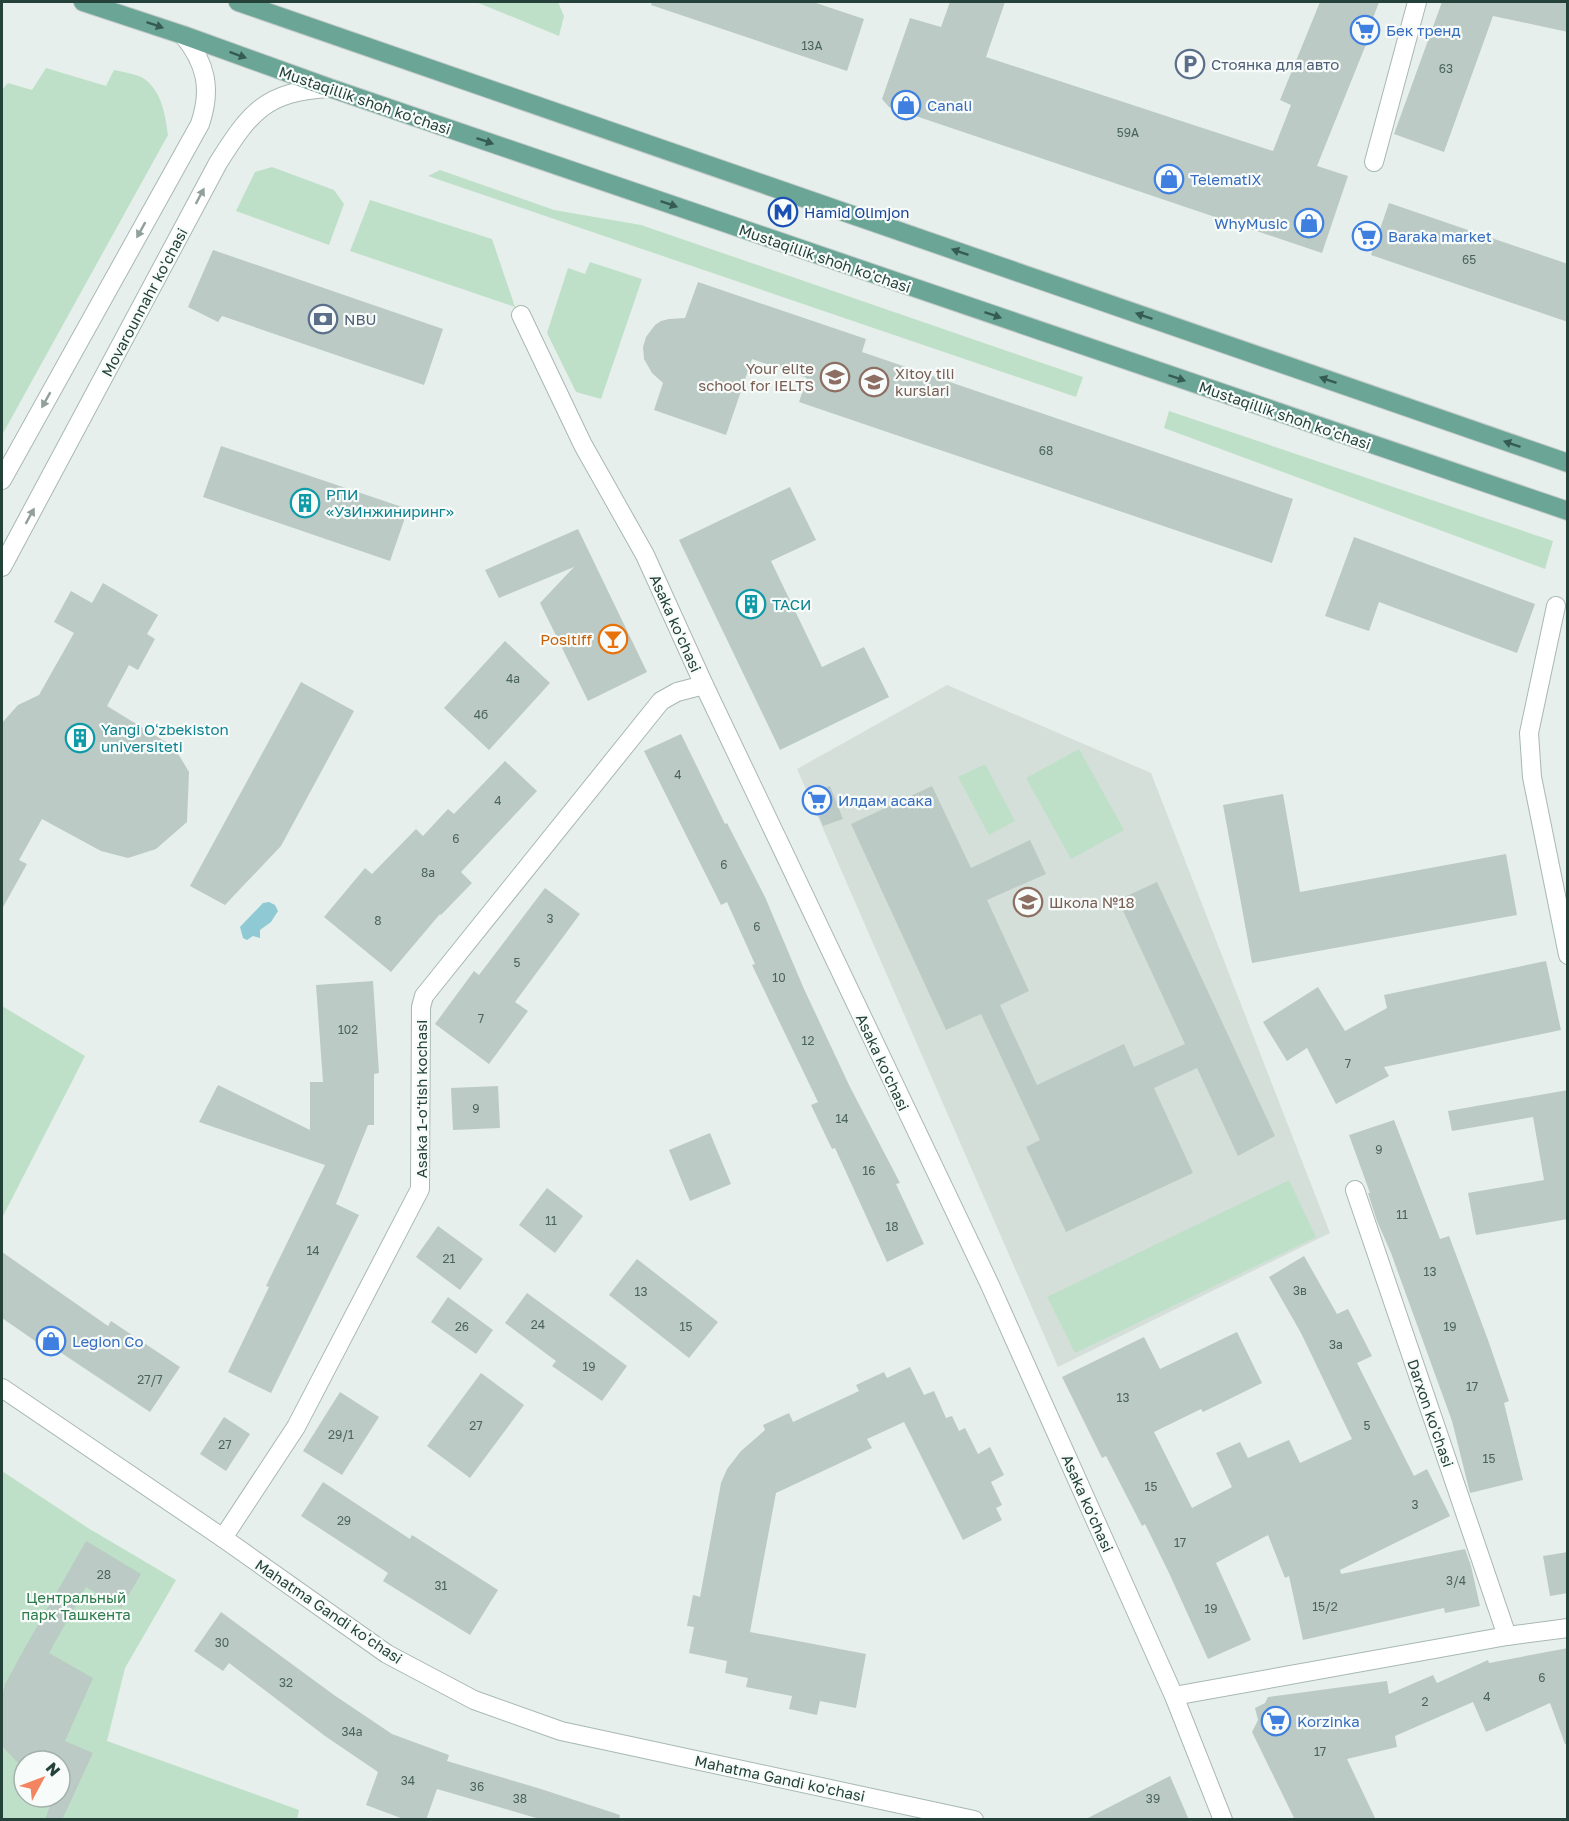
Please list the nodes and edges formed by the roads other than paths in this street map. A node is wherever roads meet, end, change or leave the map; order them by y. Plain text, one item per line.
1 (83, 2) edge
2 (242, 2) edge
3 (1417, 2) edge
4 (183, 35) junction
5 (330, 88) junction
6 (1374, 162) dead end
7 (522, 315) dead end
8 (1568, 463) edge
9 (2, 480) edge
10 (1568, 512) edge
11 (2, 567) edge
12 (1556, 606) dead end
13 (704, 685) junction
14 (1568, 956) edge
15 (1355, 1190) dead end
16 (2, 1388) edge
17 (223, 1538) junction
18 (1568, 1628) edge
19 (1507, 1636) junction
20 (1174, 1696) junction
21 (974, 1820) edge
22 (1223, 1820) edge

1 -> 4 main road, Mustaqillik shoh ko'chasi
8 -> 2 main road
3 - 6 street
4 -> 5 main road, Mustaqillik shoh ko'chasi
4 -> 9 street
5 -> 10 main road, Mustaqillik shoh ko'chasi
11 -> 5 street, Movarounnahr ko'chasi
7 - 13 street, Asaka ko'chasi
12 - 14 street
13 - 17 street, Asaka 1-o'tish kochasi
13 - 20 street, Asaka ko'chasi
15 - 19 street, Darxon ko'chasi
16 - 17 street, Mahatma Gandi ko'chasi
17 - 21 street, Mahatma Gandi ko'chasi
18 - 19 street
19 - 20 street
20 - 22 street, Asaka ko'chasi

